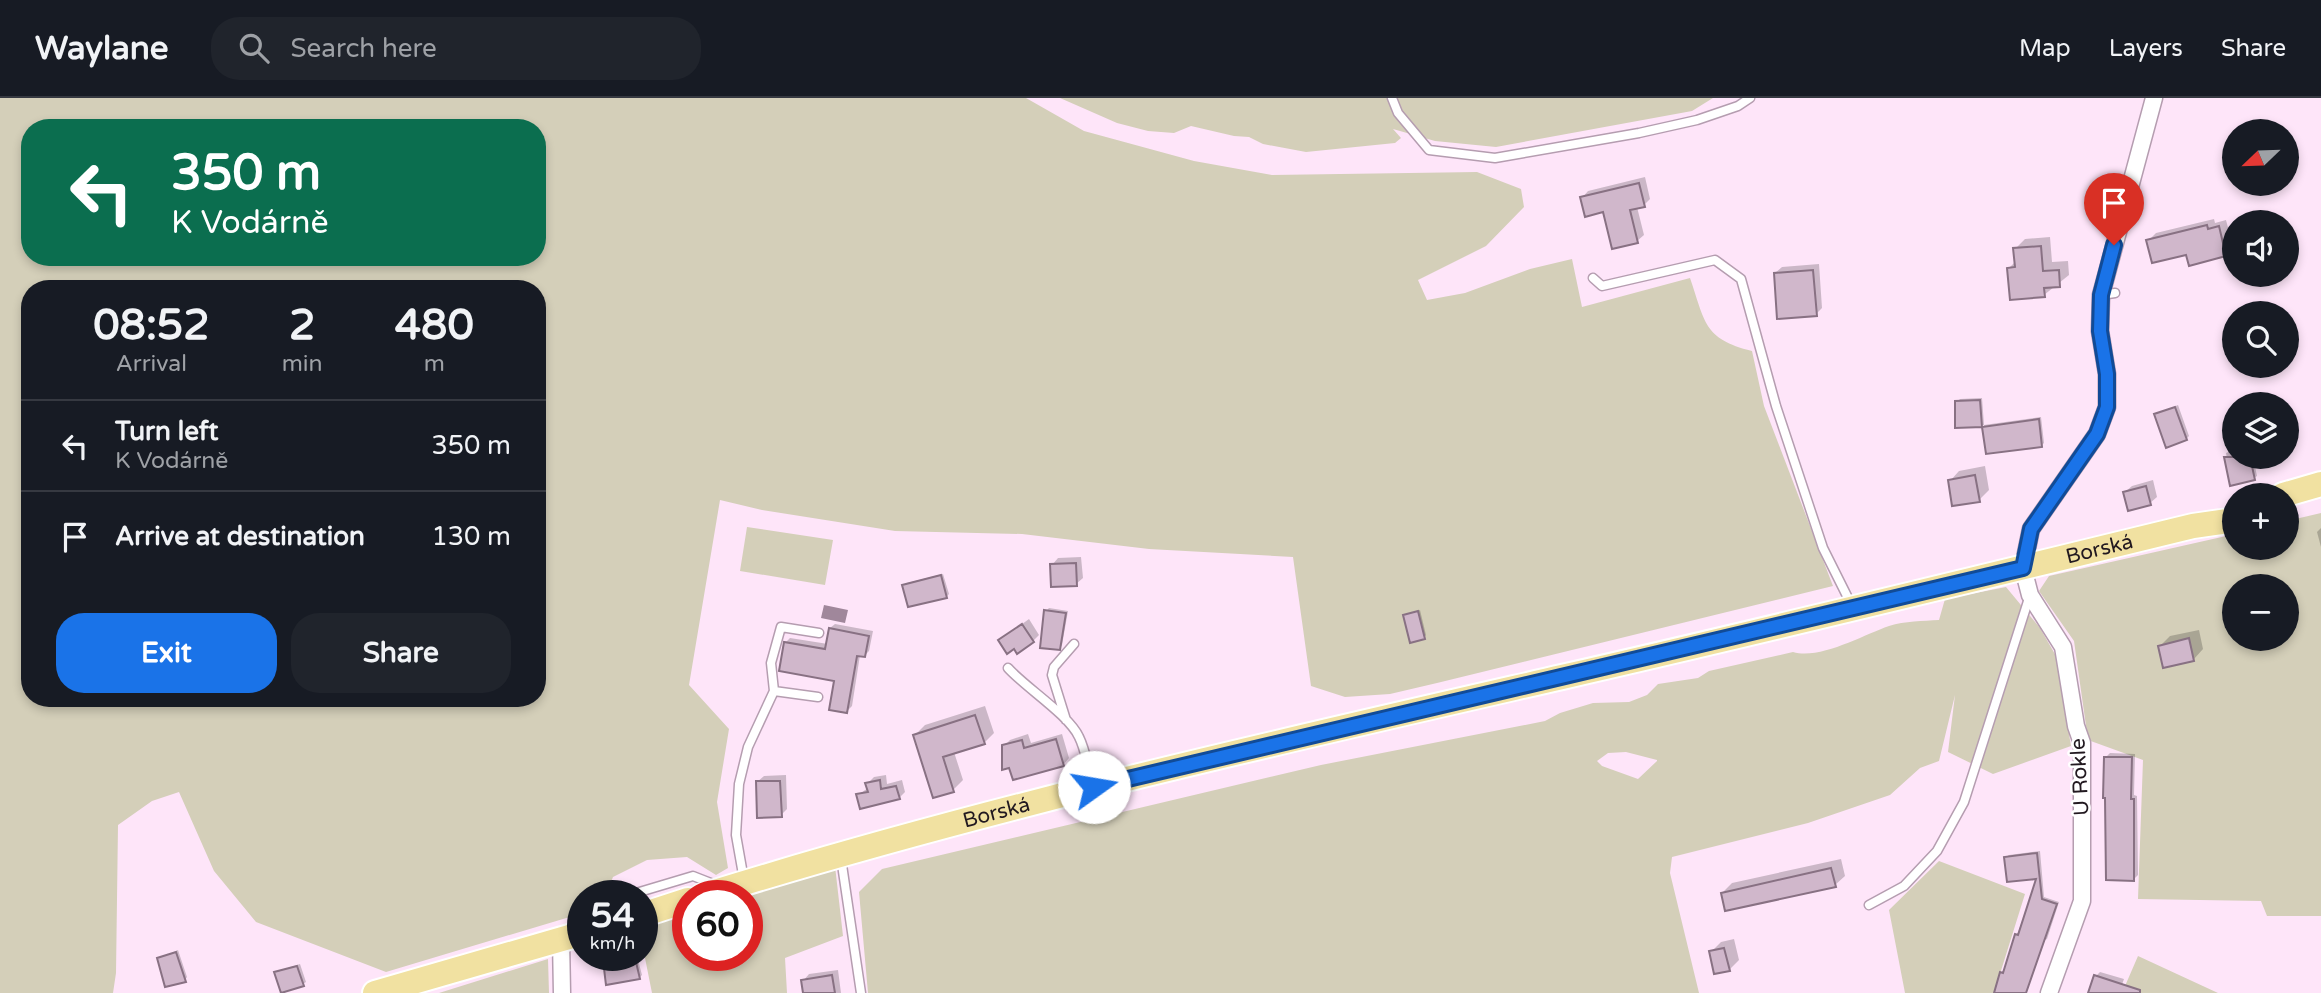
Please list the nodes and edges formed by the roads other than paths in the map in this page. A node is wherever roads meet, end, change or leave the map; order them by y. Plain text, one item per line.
1 (1392, 98) edge
2 (1749, 98) edge
3 (2154, 98) edge
4 (1593, 278) dead end
5 (2321, 484) edge
6 (2299, 490) edge
7 (2321, 501) edge
8 (2299, 506) edge
9 (2222, 516) edge
10 (2222, 522) edge
11 (2193, 526) junction
12 (2023, 568) junction
13 (2030, 595) junction
14 (1853, 607) junction
15 (820, 633) dead end
16 (1074, 644) dead end
17 (1008, 668) dead end
18 (774, 691) junction
19 (818, 697) dead end
20 (1066, 720) junction
21 (1094, 787) junction
22 (840, 855) junction
23 (680, 880) edge
24 (703, 880) edge
25 (726, 880) edge
26 (755, 880) edge
27 (1869, 905) dead end
28 (567, 937) edge
29 (567, 964) edge
30 (375, 993) edge
31 (562, 993) edge
32 (861, 993) edge
33 (2049, 993) edge

1 - 2 lane
3 - 12 street
4 - 14 lane
5 - 6 main road
7 - 8 main road
9 - 11 main road, Borská
10 - 11 main road, Borská
11 - 12 main road, Borská
12 - 13 street, U Rokle
12 - 14 main road, Borská
13 - 27 lane
13 - 33 street, U Rokle
14 - 21 main road, Borská
15 - 18 lane
16 - 20 lane
17 - 20 lane
18 - 19 lane
18 - 25 lane
20 - 21 lane
21 - 22 main road, Borská
22 - 26 main road, Borská
22 - 32 lane
23 - 24 lane
28 - 30 main road
29 - 31 street

